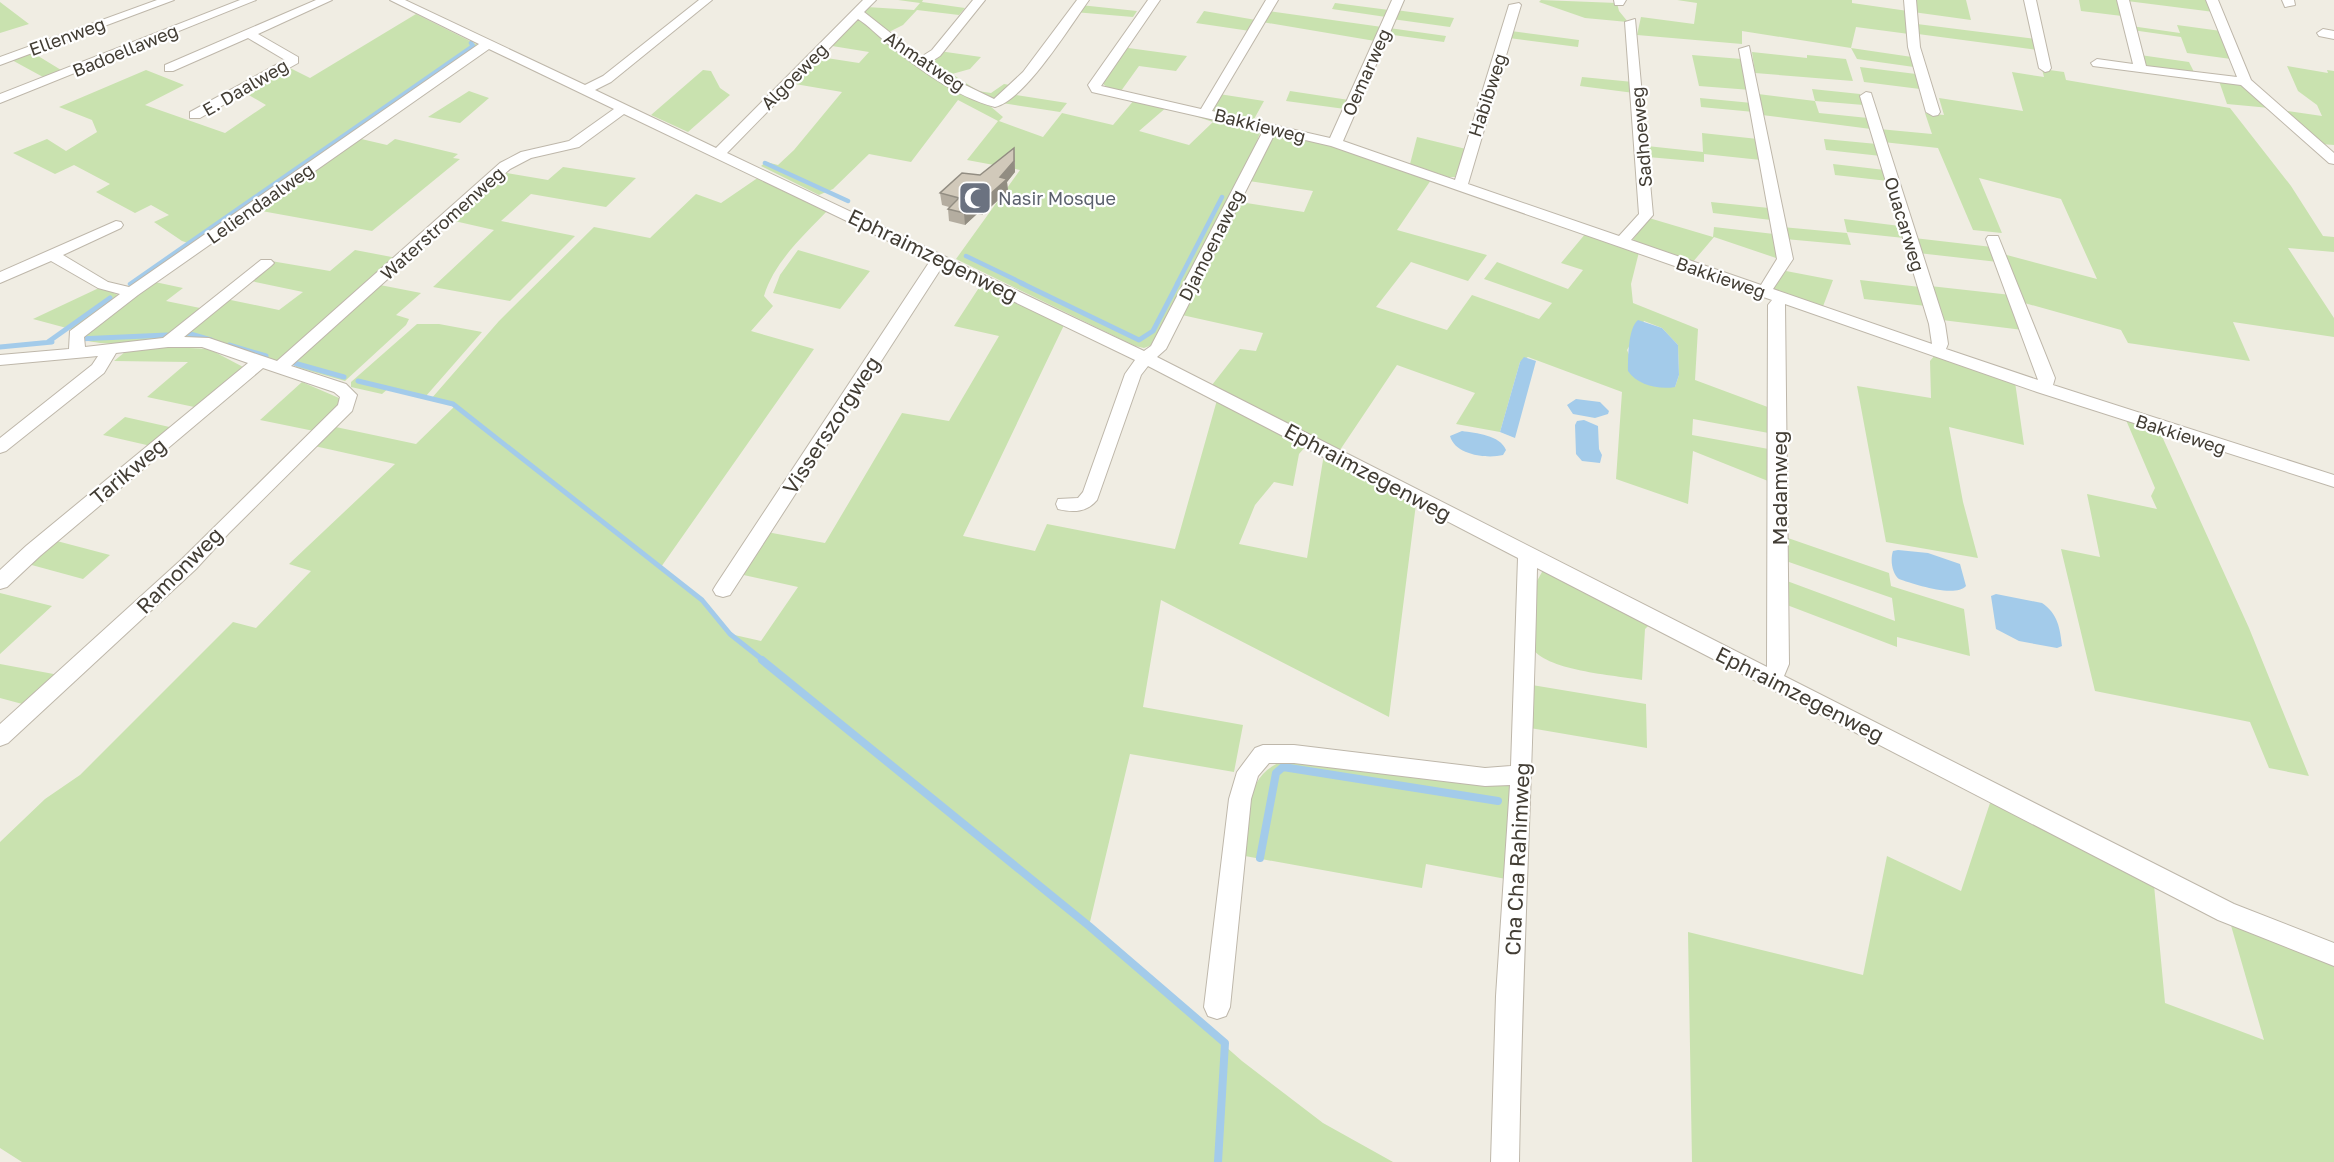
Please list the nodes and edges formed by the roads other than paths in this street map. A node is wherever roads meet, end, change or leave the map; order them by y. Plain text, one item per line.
1 (168, 0) edge
2 (250, 0) edge
3 (326, 0) edge
4 (396, 0) edge
5 (706, 0) edge
6 (870, 0) edge
7 (979, 0) edge
8 (1083, 0) edge
9 (1154, 0) edge
10 (1272, 0) edge
11 (1398, 0) edge
12 (1910, 0) edge
13 (2030, 0) edge
14 (2123, 0) edge
15 (2212, 0) edge
16 (1515, 5) dead end
17 (857, 13) junction
18 (1631, 22) dead end
19 (249, 34) junction
20 (489, 43) junction
21 (1745, 49) dead end
22 (0, 61) edge
23 (922, 62) junction
24 (2097, 63) dead end
25 (169, 68) dead end
26 (2045, 68) dead end
27 (2141, 69) junction
28 (2245, 82) junction
29 (586, 90) junction
30 (1866, 96) dead end
31 (0, 99) edge
32 (623, 109) junction
33 (1205, 112) junction
34 (1933, 112) dead end
35 (195, 115) dead end
36 (1271, 128) junction
37 (1335, 143) junction
38 (719, 153) junction
39 (2334, 160) edge
40 (1461, 185) junction
41 (116, 225) dead end
42 (1993, 239) dead end
43 (1622, 242) junction
44 (52, 255) junction
45 (939, 259) junction
46 (266, 263) dead end
47 (0, 278) edge
48 (132, 292) junction
49 (1773, 295) junction
50 (168, 342) junction
51 (111, 348) junction
52 (1936, 352) junction
53 (77, 353) junction
54 (1145, 358) junction
55 (0, 360) edge
56 (259, 363) junction
57 (279, 368) junction
58 (2043, 388) junction
59 (0, 447) edge
60 (2334, 481) edge
61 (1065, 504) dead end
62 (1528, 556) junction
63 (0, 582) edge
64 (723, 591) dead end
65 (1772, 679) junction
66 (0, 737) edge
67 (1522, 775) junction
68 (2334, 955) edge
69 (1217, 1007) dead end
70 (1505, 1162) edge

1 - 22 street, Ellenweg
2 - 31 street, Badoellaweg
3 - 19 street
4 - 20 street, Ephraimzegenweg
5 - 29 street
6 - 17 street, Algoeweg
7 - 23 street
8 - 23 street, Ahmatweg
9 - 33 street, Bakkieweg
10 - 33 street
11 - 37 street, Oemarweg
12 - 34 street
13 - 26 street
14 - 27 street
15 - 28 street
16 - 40 street, Habibweg
17 - 23 street, Ahmatweg
17 - 38 street, Algoeweg
18 - 43 street, Sadhoeweg
19 - 25 street
19 - 35 street, E. Daalweg
20 - 29 street, Ephraimzegenweg
20 - 48 street, Leliendaalweg
21 - 49 street, Madamweg
24 - 27 street
27 - 28 street
28 - 39 street
29 - 32 street, Ephraimzegenweg
30 - 52 street, Ouacarweg
32 - 38 street, Ephraimzegenweg
32 - 57 street, Waterstromenweg
33 - 36 street, Bakkieweg
36 - 37 street, Bakkieweg
36 - 54 street, Djamoenaweg
37 - 40 street, Bakkieweg
38 - 45 street, Ephraimzegenweg
40 - 43 street, Bakkieweg
41 - 44 street
42 - 58 street
43 - 49 street, Bakkieweg
44 - 47 street
44 - 48 street
45 - 54 street, Ephraimzegenweg
45 - 64 street, Visserszorgweg
46 - 50 street
48 - 53 street, Leliendaalweg
49 - 52 street, Bakkieweg
49 - 65 street, Madamweg
50 - 51 street
50 - 56 street
51 - 53 street
51 - 59 street
52 - 58 street, Bakkieweg
53 - 55 street
54 - 61 street, Djamoenaweg
54 - 62 street, Ephraimzegenweg
56 - 57 street
56 - 63 street, Tarikweg
57 - 66 street, Ramonweg
58 - 60 street, Bakkieweg
62 - 65 street, Ephraimzegenweg
62 - 67 street, Cha Cha Rahimweg
65 - 68 street, Ephraimzegenweg
67 - 69 street
67 - 70 street, Cha Cha Rahimweg

